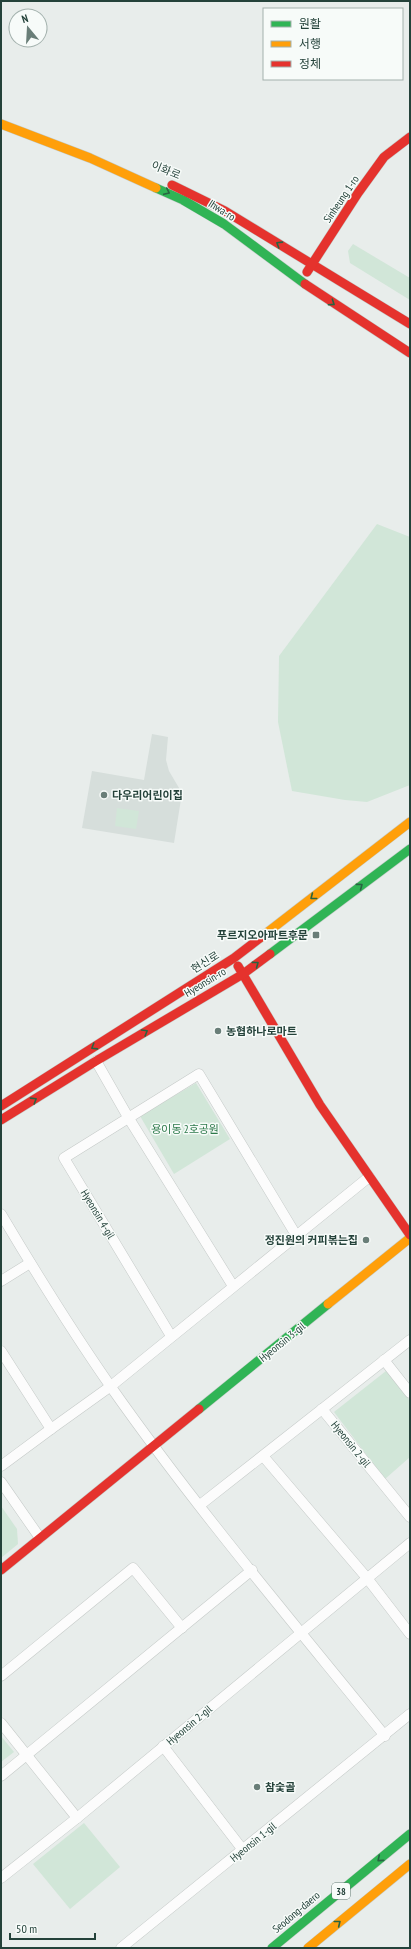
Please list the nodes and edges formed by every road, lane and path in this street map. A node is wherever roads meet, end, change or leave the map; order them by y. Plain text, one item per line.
1 (1, 118) edge
2 (1, 124) edge
3 (410, 137) edge
4 (312, 265) junction
5 (300, 281) junction
6 (410, 324) edge
7 (410, 353) edge
8 (410, 822) edge
9 (410, 849) edge
10 (234, 958) junction
11 (243, 974) junction
12 (96, 1061) junction
13 (1, 1106) edge
14 (128, 1117) junction
15 (1, 1120) edge
16 (369, 1177) junction
17 (1, 1214) edge
18 (296, 1235) junction
19 (410, 1235) edge
20 (410, 1238) edge
21 (30, 1263) junction
22 (1, 1281) edge
23 (233, 1286) junction
24 (171, 1336) junction
25 (410, 1340) edge
26 (1, 1350) edge
27 (384, 1360) junction
28 (111, 1386) junction
29 (410, 1393) edge
30 (322, 1409) junction
31 (51, 1429) junction
32 (154, 1446) junction
33 (263, 1456) junction
34 (1, 1466) edge
35 (1, 1482) edge
36 (200, 1505) junction
37 (410, 1517) edge
38 (40, 1538) junction
39 (410, 1543) edge
40 (1, 1570) edge
41 (252, 1570) junction
42 (367, 1578) junction
43 (182, 1628) junction
44 (301, 1632) junction
45 (410, 1634) edge
46 (1, 1676) edge
47 (410, 1714) edge
48 (1, 1723) edge
49 (385, 1736) junction
50 (163, 1746) junction
51 (26, 1756) junction
52 (1, 1776) edge
53 (77, 1818) junction
54 (410, 1834) edge
55 (243, 1850) junction
56 (410, 1864) edge
57 (1, 1878) edge
58 (121, 1948) edge
59 (272, 1948) edge
60 (308, 1948) edge

4 -> 1 street, 이화로
2 -> 5 street, Ihwa-ro
3 - 4 street, Sinheung 1-ro
4 - 5 street, Sinheung 1-ro
4 - 6 street, 이화로
5 -> 7 street, Ihwa-ro
8 -> 10 street, 현신로
11 -> 9 street, Hyeonsin-ro
10 - 11 street
10 -> 13 street, 현신로
12 -> 11 street, Hyeonsin-ro
11 - 16 street
12 - 14 street
15 -> 12 street, Hyeonsin-ro
14 - 18 street, Hyeonsin 4-gil
14 - 23 street
14 - 24 street, Hyeonsin 4-gil
16 - 18 street
16 - 19 street
17 - 21 street
18 - 23 street
20 - 32 street, Hyeonsin 3-gil
21 - 22 street
21 - 28 street
23 - 24 street
24 - 28 street
25 - 27 street
26 - 31 street
27 - 29 street
27 - 30 street
28 - 31 street
28 - 32 street
30 - 33 street
30 - 37 street, Hyeonsin 2-gil
31 - 34 street
32 - 36 street
32 - 38 street, Hyeonsin 3-gil
33 - 36 street
33 - 42 street
35 - 38 street
36 - 41 street
38 - 40 street, Hyeonsin 3-gil
39 - 42 street, Hyeonsin 2-gil
41 - 43 street
41 - 44 street
42 - 44 street, Hyeonsin 2-gil
42 - 45 street
43 - 46 street
43 - 51 street
44 - 49 street
44 - 50 street, Hyeonsin 2-gil
47 - 49 street, Hyeonsin 1-gil
48 - 51 street
49 - 55 street, Hyeonsin 1-gil
50 - 53 street, Hyeonsin 2-gil
50 - 55 street
51 - 52 street
51 - 53 street
53 - 57 street, Hyeonsin 2-gil
54 -> 59 street, Seodong-daero / 38
55 - 58 street, Hyeonsin 1-gil
60 -> 56 street, 38

